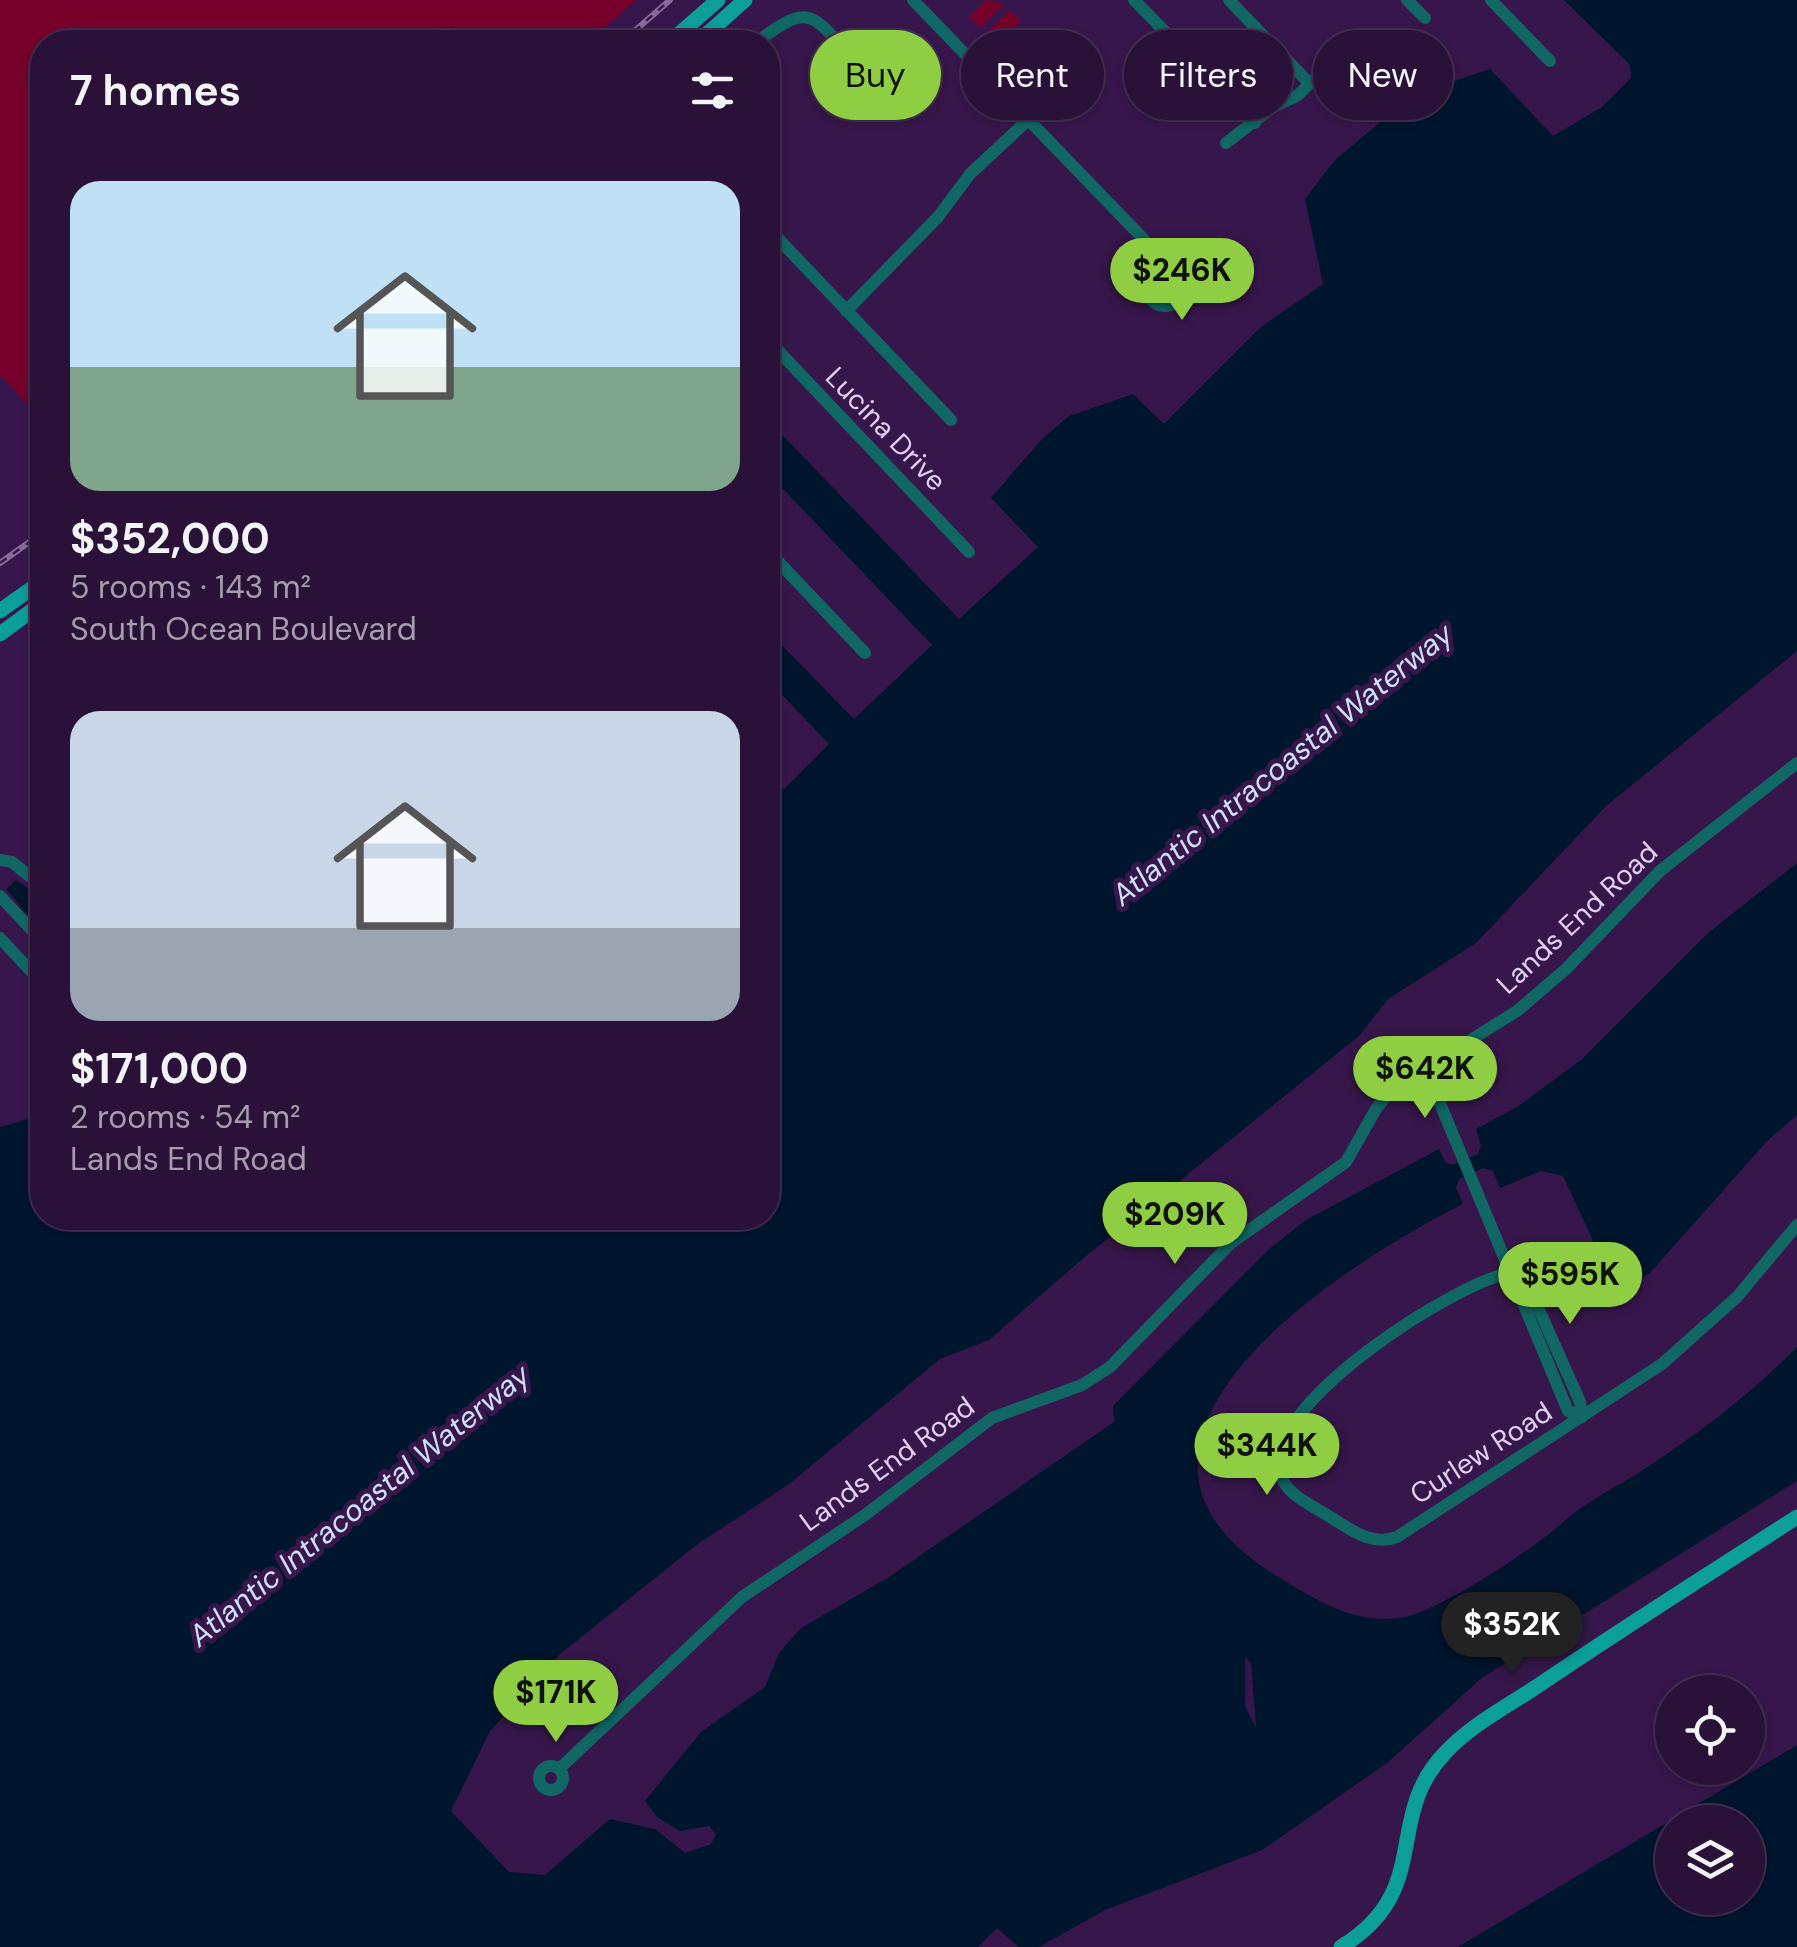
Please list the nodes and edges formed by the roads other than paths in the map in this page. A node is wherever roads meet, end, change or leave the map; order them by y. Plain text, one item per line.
1 (718, 0) edge
2 (745, 0) edge
3 (913, 0) edge
4 (1134, 0) edge
5 (1229, 0) edge
6 (1408, 0) edge
7 (1491, 0) edge
8 (1425, 18) dead end
9 (684, 30) edge
10 (711, 30) edge
11 (770, 30) edge
12 (827, 30) edge
13 (961, 50) edge
14 (1550, 61) dead end
15 (1313, 81) edge
16 (1310, 84) junction
17 (1028, 120) joint
18 (1254, 123) junction
19 (1226, 143) dead end
20 (780, 241) edge
21 (1163, 270) dead end
22 (846, 311) junction
23 (780, 353) edge
24 (951, 420) dead end
25 (969, 552) dead end
26 (780, 563) edge
27 (30, 590) edge
28 (0, 612) edge
29 (30, 612) edge
30 (0, 634) edge
31 (866, 653) dead end
32 (1797, 763) edge
33 (0, 860) edge
34 (30, 876) edge
35 (0, 896) edge
36 (30, 929) edge
37 (0, 938) edge
38 (30, 970) edge
39 (1424, 1065) junction
40 (1797, 1225) edge
41 (1514, 1272) junction
42 (1582, 1417) junction
43 (1797, 1517) edge
44 (560, 1769) dead end
45 (1341, 1947) edge

1 - 9 main road
2 - 10 main road
3 - 13 street
4 - 18 street
5 - 16 street
6 - 8 street
7 - 14 street
11 - 12 street
15 - 16 street
16 - 18 street
17 - 21 street
17 - 22 street
18 - 19 street
20 - 22 street
22 - 24 street
23 - 25 street, Lucina Drive
26 - 31 street
27 - 28 main road
29 - 30 main road
32 - 39 street, Lands End Road
33 - 34 street
35 - 36 street
37 - 38 street
39 - 41 street
39 - 44 street, Lands End Road
40 - 42 street
41 - 42 street
41 - 42 street, Curlew Road
43 - 45 main road

